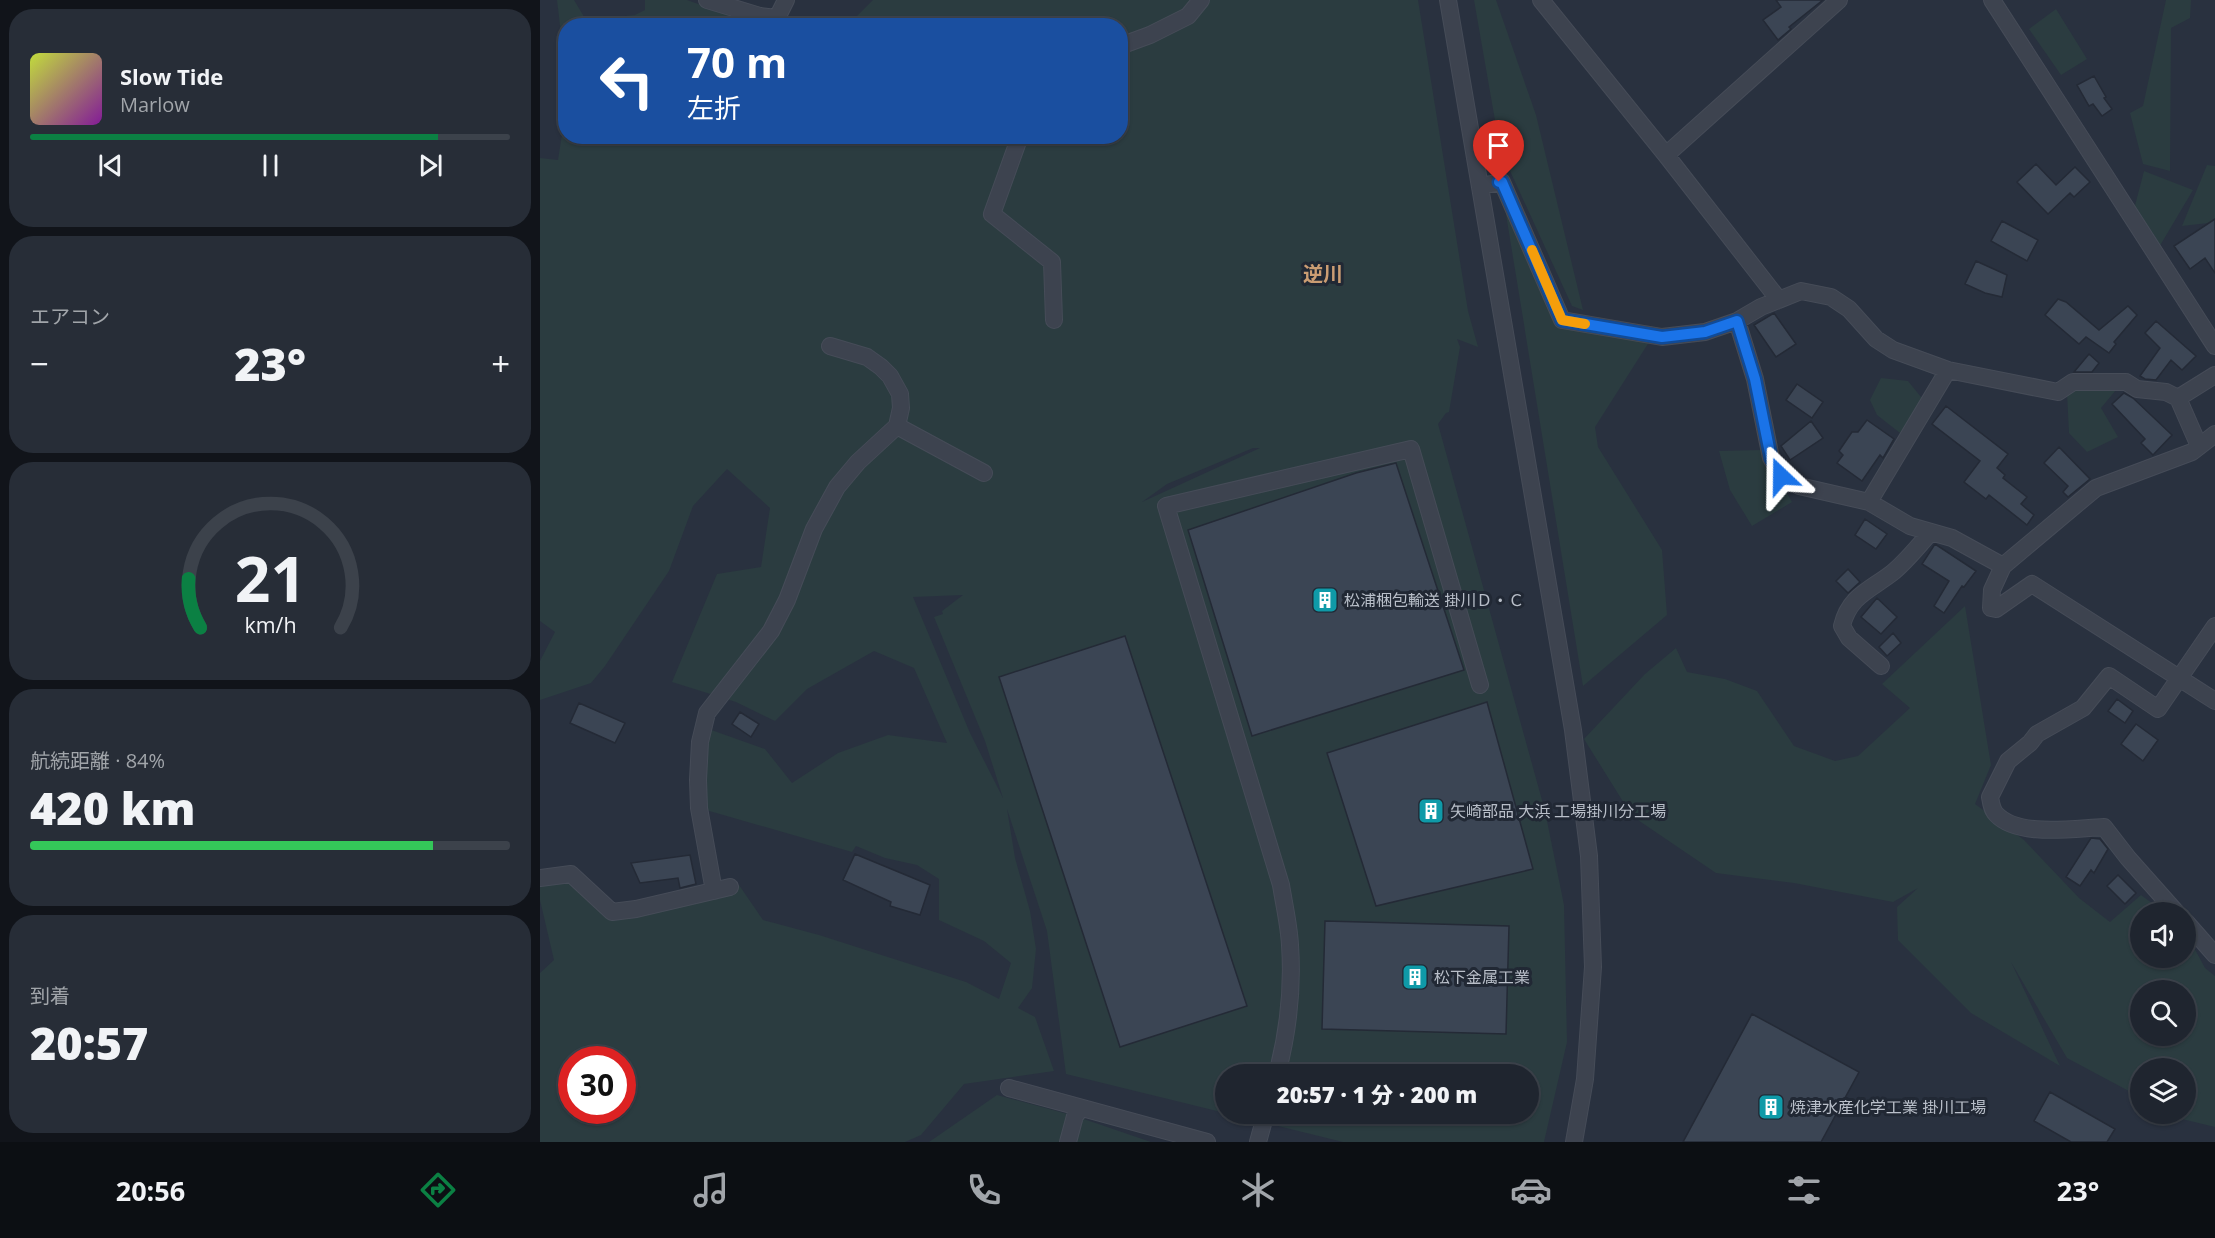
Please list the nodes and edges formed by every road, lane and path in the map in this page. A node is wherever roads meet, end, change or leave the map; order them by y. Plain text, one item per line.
1 (707, 0) edge
2 (786, 0) edge
3 (1201, 0) edge
4 (1448, 0) edge
5 (1540, 0) edge
6 (1839, 0) edge
7 (1992, 0) edge
8 (1128, 43) edge
9 (1017, 144) edge
10 (1666, 155) junction
11 (1480, 186) junction
12 (1779, 300) junction
13 (1054, 320) dead end
14 (1737, 321) junction
15 (830, 346) dead end
16 (2215, 346) edge
17 (1948, 370) junction
18 (2215, 375) edge
19 (2178, 399) junction
20 (897, 426) junction
21 (2215, 434) edge
22 (2199, 446) junction
23 (984, 473) dead end
24 (1869, 502) junction
25 (1932, 532) junction
26 (2003, 566) junction
27 (2215, 626) edge
28 (1881, 666) dead end
29 (2181, 678) junction
30 (1480, 685) dead end
31 (2215, 701) edge
32 (540, 878) edge
33 (2167, 902) edge
34 (2196, 934) edge
35 (2215, 956) edge
36 (1280, 1064) edge
37 (1009, 1088) dead end
38 (1081, 1107) junction
39 (1263, 1124) edge
40 (1068, 1142) edge
41 (1207, 1142) edge
42 (1258, 1142) edge
43 (1574, 1142) edge

1 - 2 street
3 - 8 street
4 - 11 street
5 - 10 street
6 - 10 street
7 - 16 street
9 - 13 street
10 - 12 street
11 - 14 street
11 - 43 street
12 - 14 street
12 - 17 street
14 - 24 street
15 - 20 street
17 - 19 street
17 - 24 street
18 - 19 street
19 - 22 street
20 - 23 street
20 - 32 street
21 - 22 street
22 - 26 street
24 - 25 street
25 - 26 street
25 - 28 street
26 - 29 street
27 - 29 street
29 - 31 street
29 - 33 street
30 - 36 street
34 - 35 street
37 - 38 street
38 - 40 street
38 - 41 street
39 - 42 street

